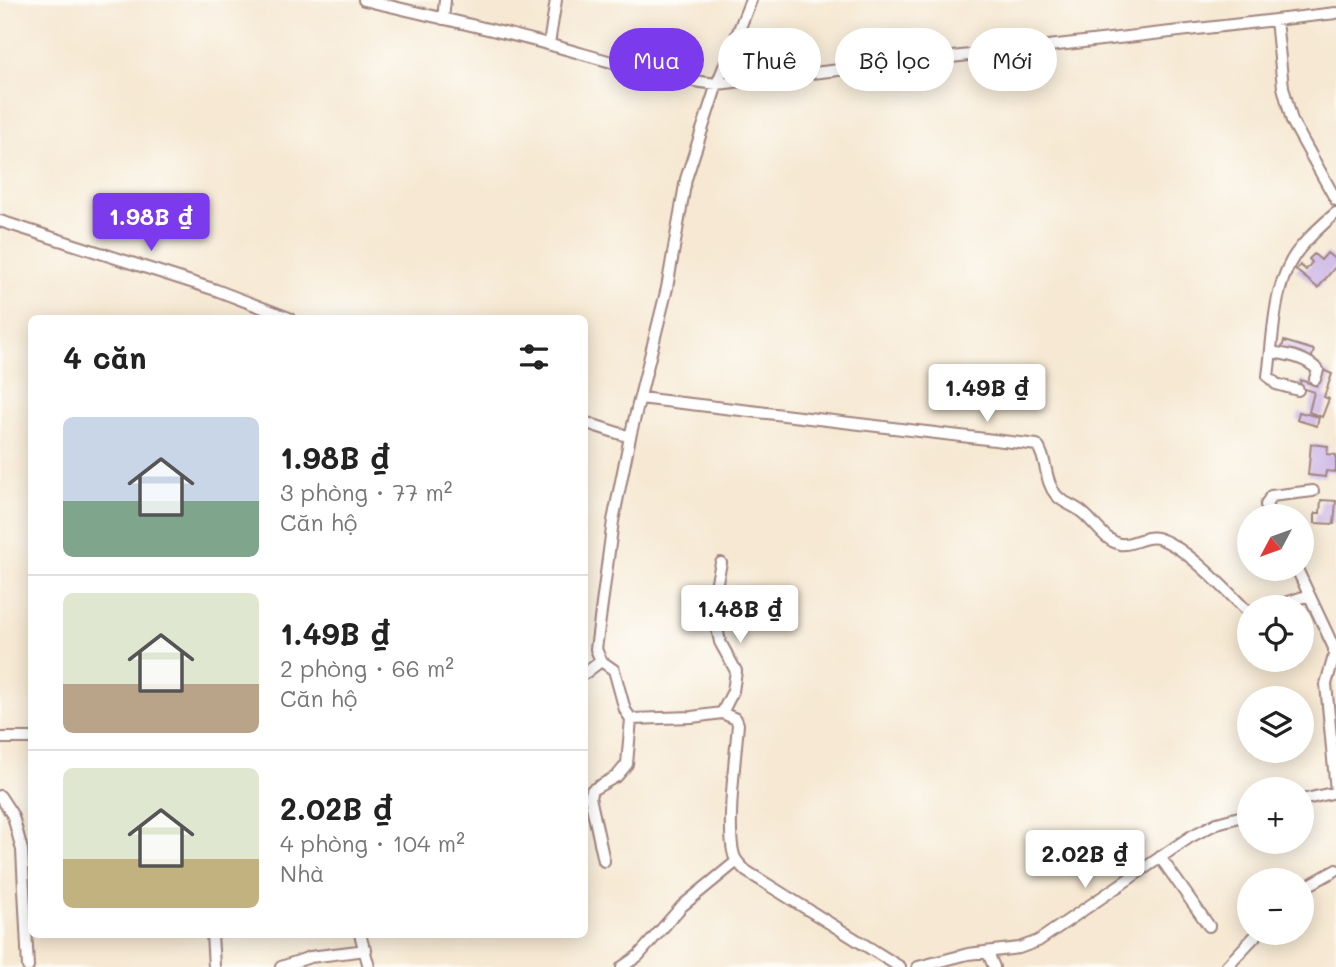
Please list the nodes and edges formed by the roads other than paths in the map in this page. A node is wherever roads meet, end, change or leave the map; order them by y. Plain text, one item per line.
1 (364, 0) edge
2 (445, 0) edge
3 (556, 0) edge
4 (751, 0) edge
5 (1336, 13) edge
6 (443, 19) junction
7 (1276, 20) junction
8 (549, 44) junction
9 (717, 84) junction
10 (1336, 200) edge
11 (1336, 213) edge
12 (0, 221) edge
13 (281, 315) edge
14 (1271, 352) junction
15 (1315, 379) dead end
16 (1298, 390) dead end
17 (640, 398) junction
18 (588, 423) edge
19 (630, 437) junction
20 (1313, 491) dead end
21 (1267, 504) edge
22 (721, 563) dead end
23 (1303, 581) edge
24 (1309, 595) edge
25 (1237, 601) edge
26 (1314, 606) edge
27 (601, 661) junction
28 (588, 671) edge
29 (1332, 701) edge
30 (722, 713) junction
31 (631, 719) junction
32 (0, 738) edge
33 (28, 738) edge
34 (1336, 792) edge
35 (0, 796) edge
36 (1314, 797) edge
37 (1237, 818) edge
38 (1160, 857) junction
39 (604, 861) dead end
40 (737, 861) junction
41 (1336, 870) edge
42 (1314, 882) edge
43 (1209, 926) dead end
44 (212, 938) edge
45 (362, 938) edge
46 (1247, 945) edge
47 (366, 950) junction
48 (988, 953) junction
49 (630, 966) edge
50 (28, 967) edge
51 (214, 967) edge
52 (281, 967) edge
53 (369, 967) edge
54 (900, 967) edge
55 (918, 967) edge
56 (995, 967) edge
57 (1226, 967) edge

1 - 6 street
2 - 6 street
3 - 8 street
4 - 9 street
5 - 7 street
6 - 8 street
7 - 9 street
7 - 10 street
8 - 9 street
9 - 17 street
11 - 14 street
12 - 13 street
14 - 15 street
14 - 16 street
17 - 19 street
17 - 25 street
18 - 19 street
19 - 27 street
20 - 21 street
22 - 30 street
23 - 24 street
26 - 29 street
27 - 28 street
27 - 31 street
29 - 34 street
30 - 31 street
30 - 40 street
31 - 39 street
32 - 33 street
34 - 36 street
35 - 50 street
37 - 38 street
38 - 43 street
38 - 48 street
40 - 49 street
40 - 54 street
41 - 42 street
44 - 51 street
45 - 47 street
46 - 57 street
47 - 52 street
47 - 53 street
48 - 55 street
48 - 56 street

